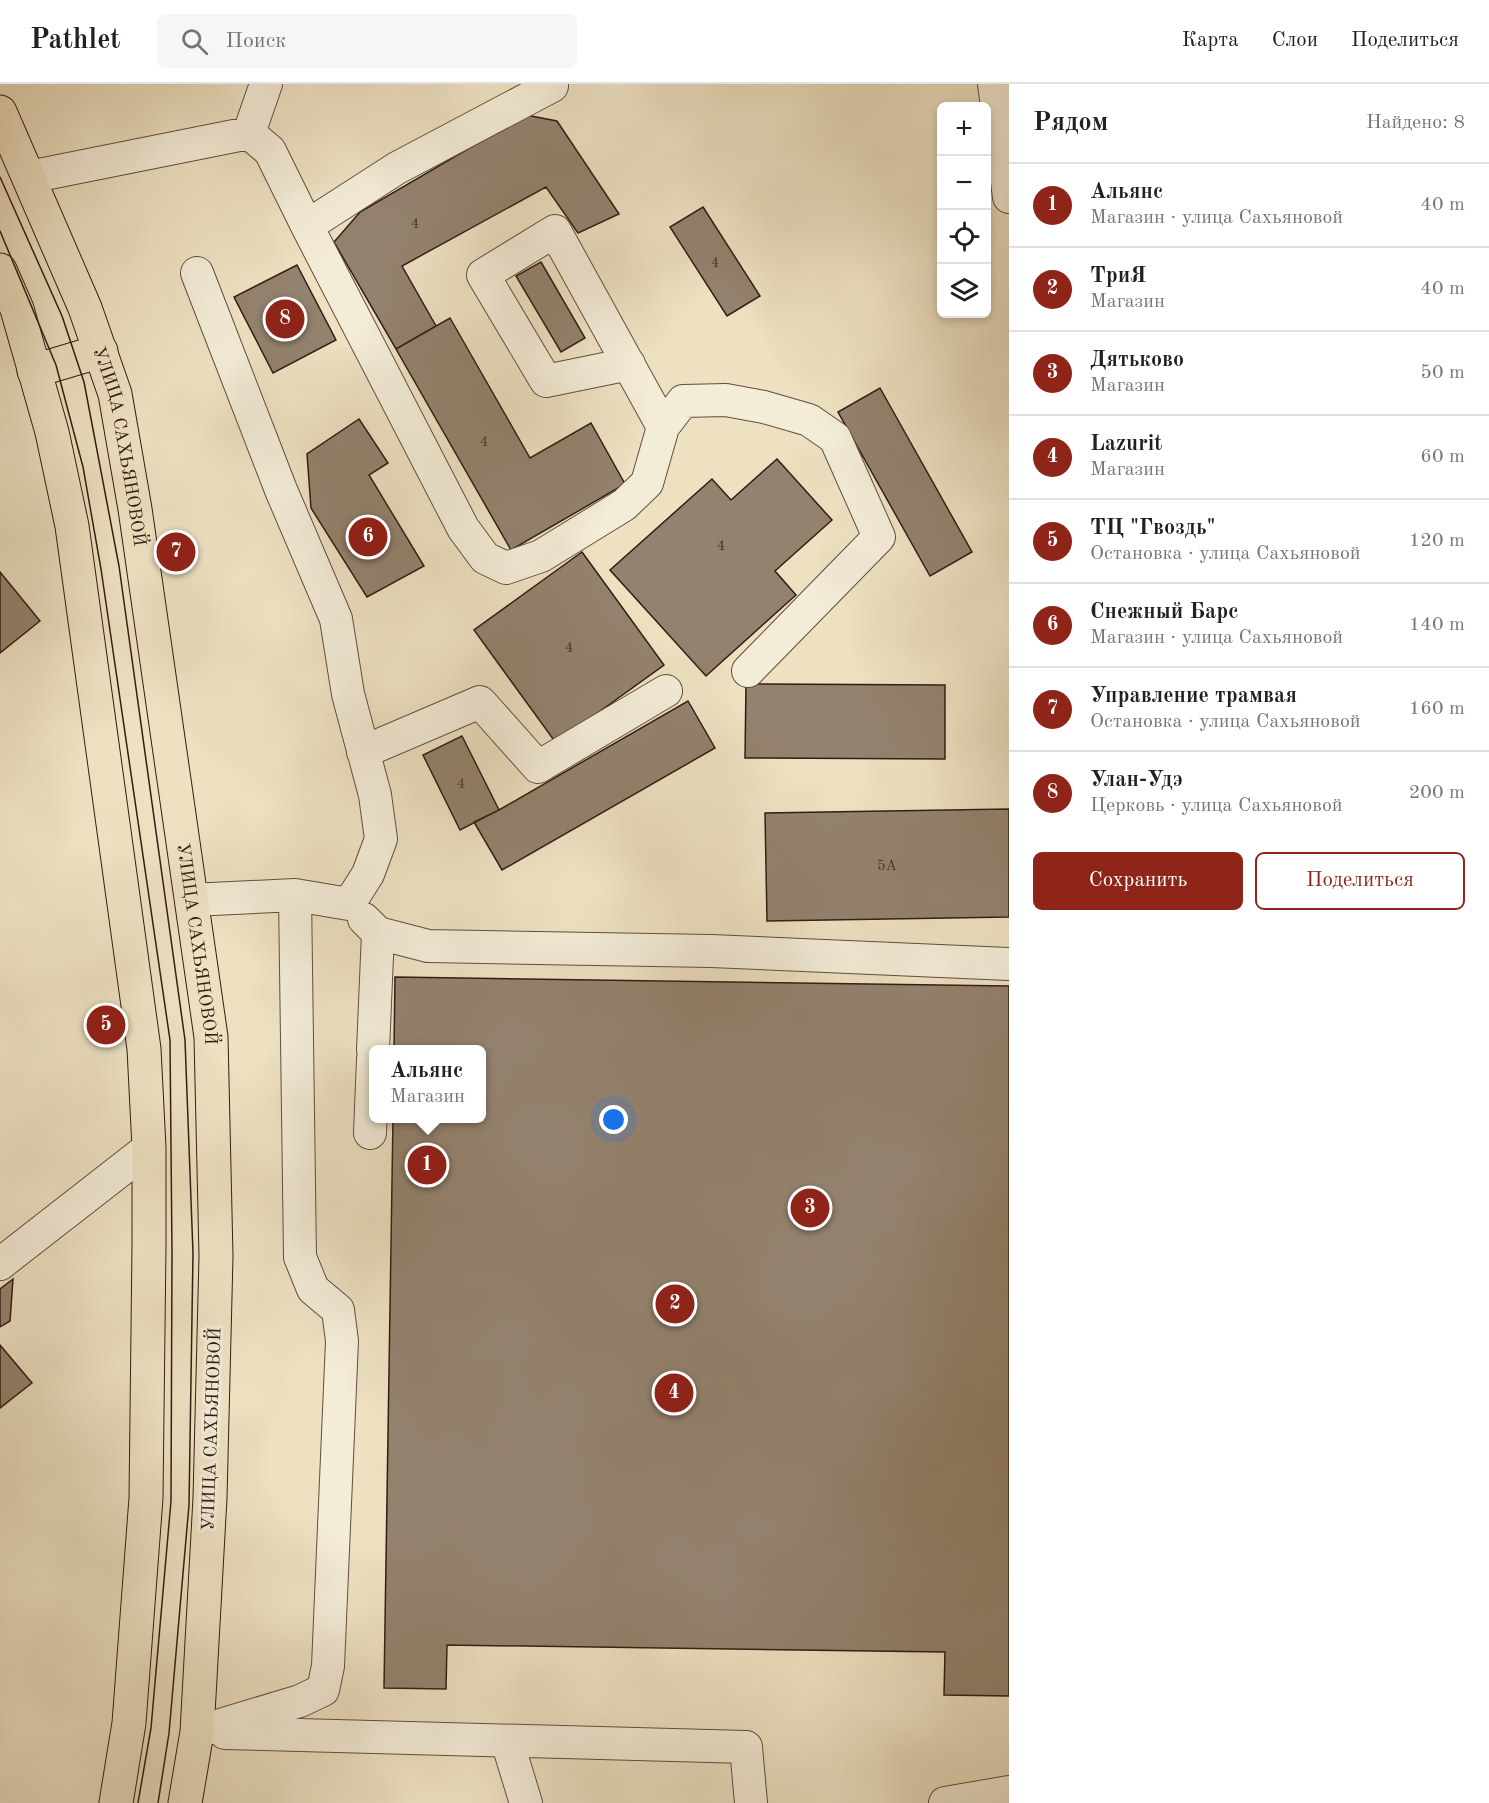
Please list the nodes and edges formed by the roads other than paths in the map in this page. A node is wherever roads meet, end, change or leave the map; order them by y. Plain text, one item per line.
1 (266, 84) edge
2 (993, 84) edge
3 (552, 86) dead end
4 (0, 112) edge
5 (249, 134) junction
6 (29, 177) junction
7 (1009, 197) edge
8 (308, 226) junction
9 (0, 270) edge
10 (197, 273) dead end
11 (101, 351) junction
12 (629, 364) junction
13 (34, 371) junction
14 (663, 427) junction
15 (748, 671) dead end
16 (666, 691) dead end
17 (363, 752) junction
18 (295, 895) junction
19 (191, 900) junction
20 (349, 904) junction
21 (378, 933) junction
22 (1009, 964) edge
23 (373, 1045) edge
24 (370, 1123) edge
25 (370, 1133) dead end
26 (149, 1148) junction
27 (0, 1264) edge
28 (197, 1732) junction
29 (507, 1741) junction
30 (1009, 1792) edge
31 (116, 1803) edge
32 (185, 1803) edge
33 (526, 1803) edge
34 (751, 1803) edge
35 (945, 1803) edge

1 - 5 lane
2 - 7 lane
3 - 8 lane
4 - 6 main road, УЛИЦА САХЬЯНОВОЙ
5 - 6 lane
5 - 8 lane
6 - 11 main road, УЛИЦА САХЬЯНОВОЙ
8 - 14 lane
9 - 13 main road
10 - 17 lane
11 - 13 main road
11 - 19 main road, УЛИЦА САХЬЯНОВОЙ
12 - 12 lane
12 - 14 lane
13 - 26 main road
14 - 15 lane
16 - 17 lane
17 - 20 lane
18 - 19 lane
18 - 20 lane
18 - 28 lane
19 - 28 main road, УЛИЦА САХЬЯНОВОЙ
20 - 21 lane
21 - 22 lane
21 - 23 lane
24 - 25 lane
26 - 27 lane
26 - 31 main road
28 - 29 lane
28 - 32 main road, УЛИЦА САХЬЯНОВОЙ
29 - 33 lane
29 - 34 lane
30 - 35 lane

